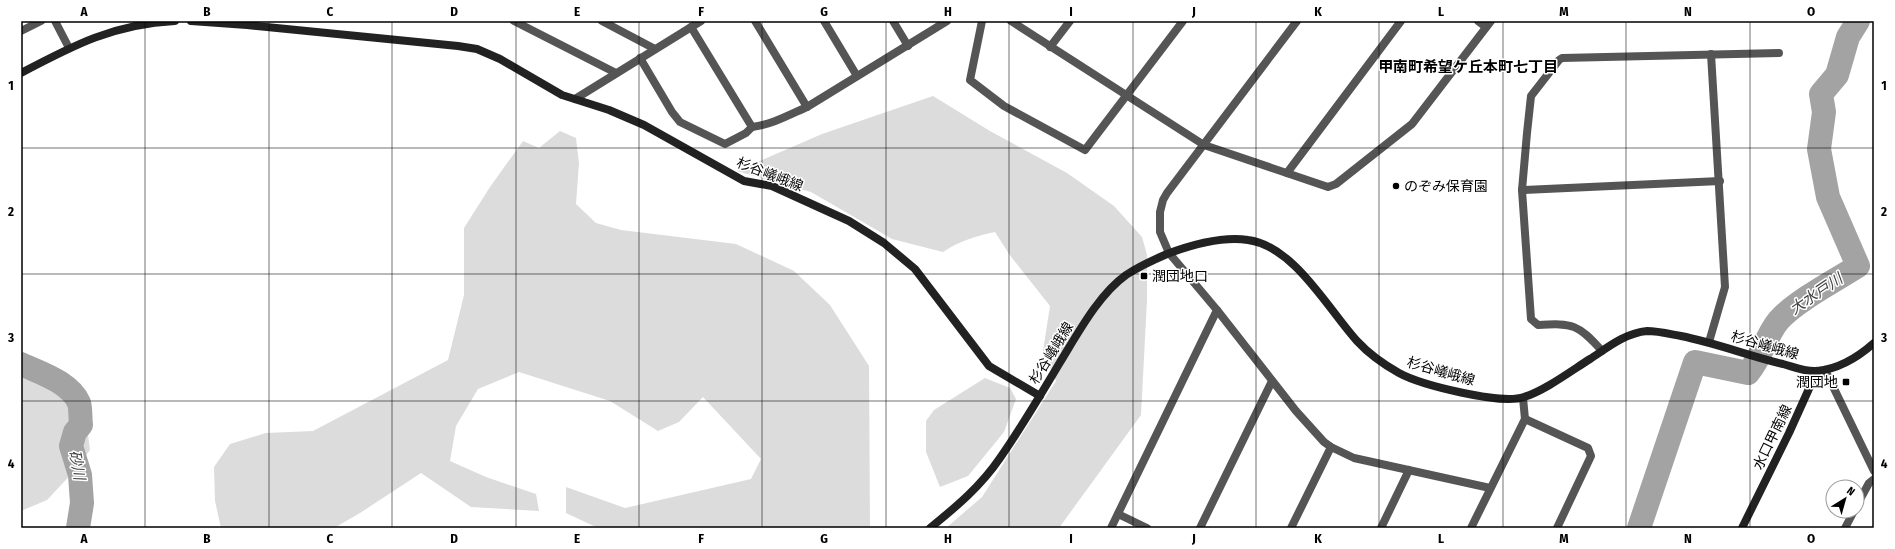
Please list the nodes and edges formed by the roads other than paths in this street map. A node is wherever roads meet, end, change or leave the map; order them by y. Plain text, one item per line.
1 (40, 21) edge
2 (55, 21) edge
3 (175, 21) edge
4 (191, 21) edge
5 (309, 21) edge
6 (514, 21) edge
7 (602, 21) edge
8 (700, 21) edge
9 (755, 21) edge
10 (824, 21) edge
11 (893, 21) edge
12 (947, 21) edge
13 (982, 21) edge
14 (1011, 21) edge
15 (1070, 21) edge
16 (1183, 21) edge
17 (1297, 21) edge
18 (1402, 21) edge
19 (1478, 21) edge
20 (1488, 24) edge
21 (691, 27) junction
22 (308, 30) junction
23 (21, 31) edge
24 (908, 46) junction
25 (69, 48) junction
26 (1050, 48) junction
27 (656, 49) junction
28 (1779, 53) dead end
29 (1711, 54) junction
30 (640, 58) junction
31 (21, 73) edge
32 (616, 73) junction
33 (857, 76) junction
34 (1126, 96) junction
35 (575, 99) junction
36 (807, 107) junction
37 (752, 126) junction
38 (1204, 145) junction
39 (1287, 173) junction
40 (1720, 181) junction
41 (1522, 190) junction
42 (1169, 253) junction
43 (1217, 310) junction
44 (1709, 342) junction
45 (1874, 345) edge
46 (1602, 351) junction
47 (1821, 370) junction
48 (1272, 381) junction
49 (1040, 396) junction
50 (1523, 398) junction
51 (1525, 420) junction
52 (1331, 447) junction
53 (1409, 470) junction
54 (1874, 471) edge
55 (1874, 479) edge
56 (1490, 488) junction
57 (1865, 490) edge
58 (1118, 514) junction
59 (1850, 519) edge
60 (930, 528) edge
61 (1111, 528) edge
62 (1148, 528) edge
63 (1200, 528) edge
64 (1291, 528) edge
65 (1381, 528) edge
66 (1471, 528) edge
67 (1557, 528) edge
68 (1742, 528) edge
69 (1845, 528) edge

1 - 23 street
2 - 25 street
3 - 25 main road
4 - 22 main road, 杉谷嶬峨線
5 - 22 main road
6 - 32 street
7 - 27 street
8 - 21 street
9 - 36 street
10 - 33 street
11 - 24 street
12 - 24 street
13 - 34 street
14 - 26 street
15 - 26 street
16 - 34 street
17 - 38 street
18 - 39 street
19 - 20 street
20 - 39 street
21 - 27 street
21 - 37 street
22 - 35 main road, 杉谷嶬峨線
24 - 33 street
25 - 31 main road
26 - 34 street
27 - 30 street
28 - 29 street
29 - 40 street
29 - 41 street
30 - 32 street
30 - 37 street
32 - 35 street
33 - 36 street
34 - 38 street
35 - 49 main road, 杉谷嶬峨線
36 - 37 street
38 - 39 street
38 - 42 street
40 - 41 street
40 - 44 street
41 - 46 street
42 - 43 street
42 - 49 main road, 杉谷嶬峨線
42 - 50 main road, 杉谷嶬峨線
43 - 48 street
43 - 58 street
44 - 46 main road, 杉谷嶬峨線
44 - 47 main road, 杉谷嶬峨線
45 - 47 main road
46 - 50 main road, 杉谷嶬峨線
47 - 54 street
47 - 68 main road, 水口甲南線
48 - 52 street
48 - 63 street
49 - 60 main road
50 - 51 street
51 - 56 street
51 - 67 street
52 - 53 street
52 - 64 street
53 - 56 street
53 - 65 street
55 - 57 street
56 - 66 street
58 - 61 street
58 - 62 street
59 - 69 street

